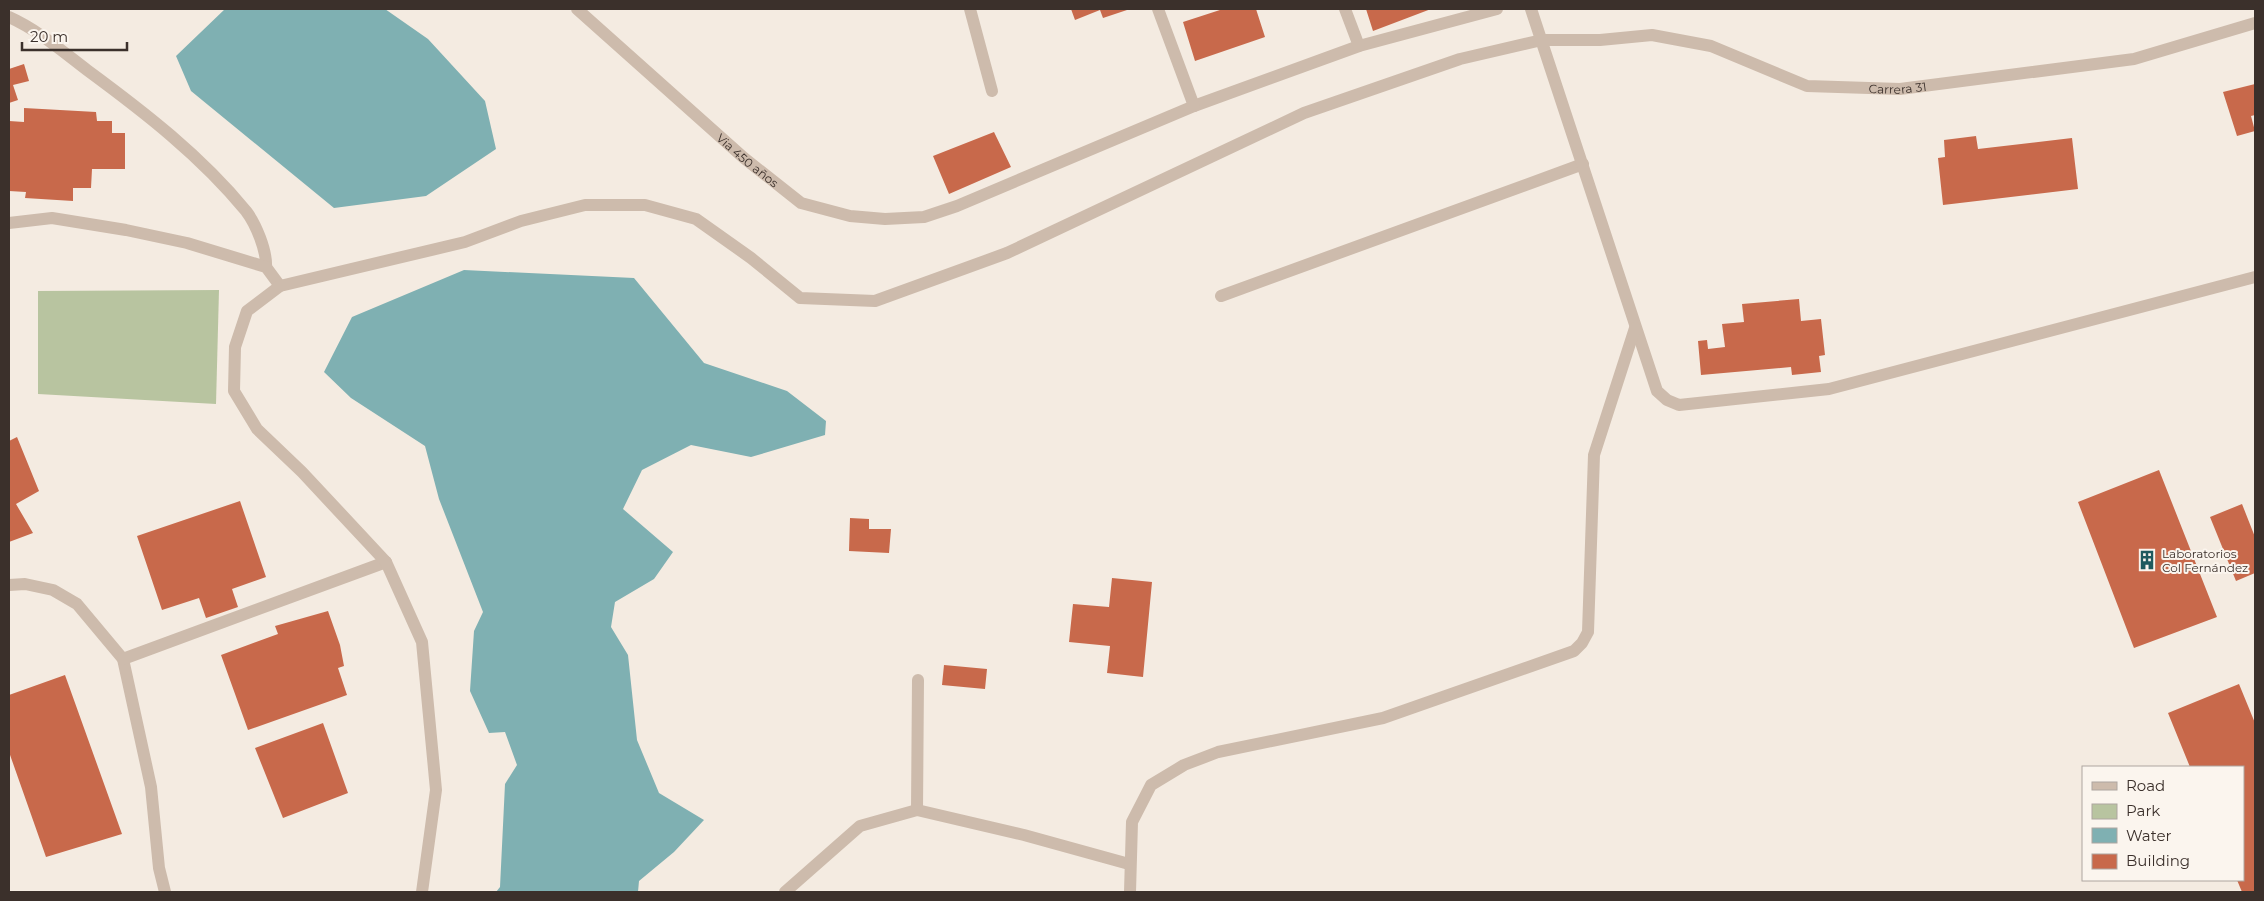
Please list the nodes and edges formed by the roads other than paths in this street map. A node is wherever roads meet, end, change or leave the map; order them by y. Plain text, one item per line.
1 (577, 9) edge
2 (970, 9) edge
3 (1158, 9) edge
4 (1346, 9) edge
5 (1497, 9) edge
6 (1531, 9) edge
7 (9, 17) edge
8 (2255, 23) edge
9 (1542, 40) junction
10 (1359, 46) junction
11 (992, 90) dead end
12 (1194, 106) junction
13 (1583, 164) junction
14 (9, 222) edge
15 (266, 267) junction
16 (2255, 277) edge
17 (280, 286) junction
18 (1221, 296) dead end
19 (1635, 328) junction
20 (386, 562) junction
21 (9, 585) edge
22 (123, 659) junction
23 (918, 680) dead end
24 (917, 810) junction
25 (1129, 864) junction
26 (165, 892) edge
27 (422, 892) edge
28 (785, 892) edge
29 (1130, 892) edge

1 - 12 street, Via 450 años
2 - 11 street
3 - 12 street
4 - 10 street
5 - 10 street, Via 450 años
6 - 9 street
7 - 15 street
8 - 9 street, Carrera 31
9 - 13 street
9 - 17 street, Carrera 31
10 - 12 street, Via 450 años
13 - 18 street
13 - 19 street
14 - 15 street
15 - 17 street
16 - 19 street
17 - 20 street
19 - 25 street
20 - 22 street
20 - 27 street
21 - 22 street
22 - 26 street
23 - 24 street
24 - 25 street
24 - 28 street
25 - 29 street

